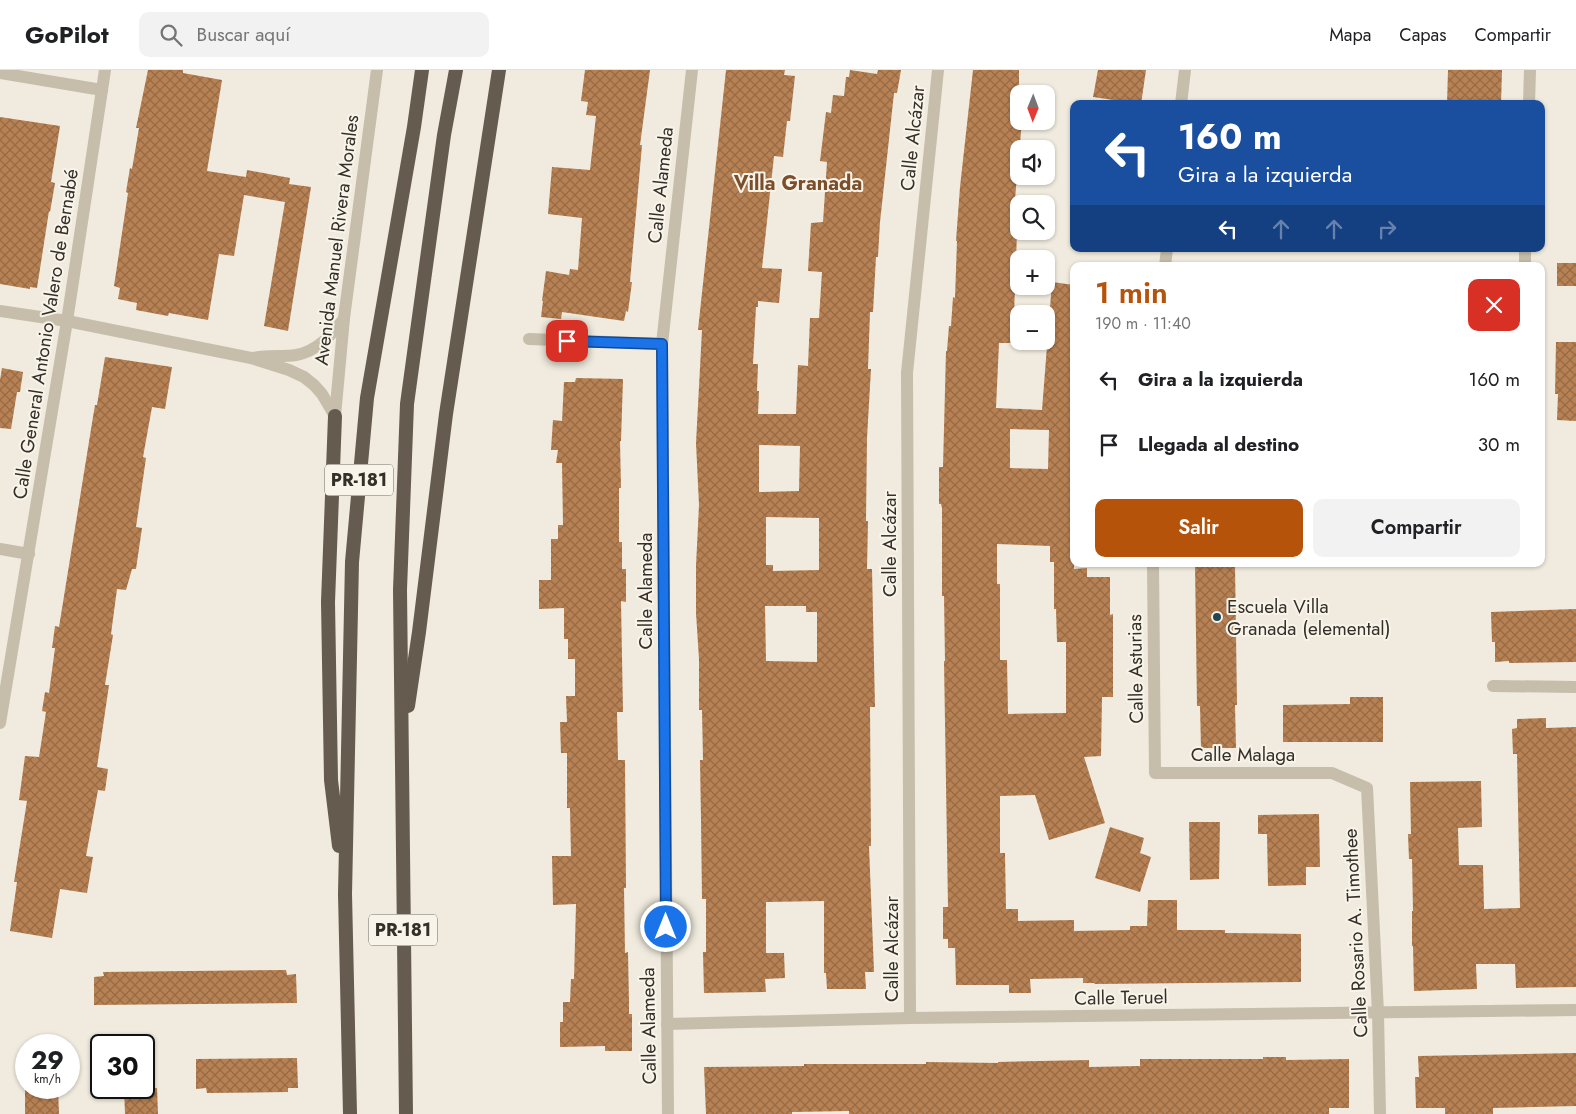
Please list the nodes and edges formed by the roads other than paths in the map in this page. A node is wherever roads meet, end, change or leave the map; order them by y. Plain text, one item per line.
1 (106, 70) edge
2 (377, 70) edge
3 (422, 70) edge
4 (456, 70) edge
5 (499, 70) edge
6 (692, 70) edge
7 (938, 70) edge
8 (1185, 70) edge
9 (1530, 70) edge
10 (0, 73) edge
11 (102, 90) junction
12 (1182, 100) edge
13 (1529, 100) edge
14 (0, 311) edge
15 (344, 318) junction
16 (67, 322) junction
17 (529, 339) dead end
18 (662, 344) junction
19 (251, 358) junction
20 (335, 416) junction
21 (0, 549) edge
22 (29, 554) junction
23 (1152, 567) edge
24 (1493, 686) dead end
25 (1576, 687) edge
26 (0, 723) edge
27 (401, 746) junction
28 (1155, 773) joint
29 (1332, 773) joint
30 (345, 894) junction
31 (1576, 1010) edge
32 (1378, 1013) junction
33 (910, 1018) junction
34 (667, 1024) junction
35 (350, 1114) edge
36 (406, 1114) edge
37 (668, 1114) edge
38 (1380, 1114) edge

1 - 11 street, Calle General Antonio Valero de Bernabé
2 - 15 street, Avenida Manuel Rivera Morales
3 - 30 highway, PR-181
4 - 27 highway, PR-181
5 - 27 highway
6 - 18 street, Calle Alameda
7 - 33 street, Calle Alcázar
8 - 12 street
9 - 13 street
10 - 11 street
11 - 16 street, Calle General Antonio Valero de Bernabé
14 - 16 street
15 - 19 street
15 - 20 street, Avenida Manuel Rivera Morales
16 - 19 street
16 - 22 street, Calle General Antonio Valero de Bernabé
17 - 18 street
18 - 34 street, Calle Alameda
19 - 20 street
20 - 30 highway
21 - 22 street
22 - 26 street, Calle General Antonio Valero de Bernabé
23 - 28 street, Calle Asturias
24 - 25 street
27 - 36 highway, PR-181
28 - 29 street, Calle Malaga
29 - 32 street, Calle Rosario A. Timothee
30 - 35 highway, PR-181
31 - 32 street, Calle Teruel
32 - 33 street, Calle Teruel
32 - 38 street, Calle Rosario A. Timothee
33 - 34 street, Calle Teruel
34 - 37 street, Calle Alameda

